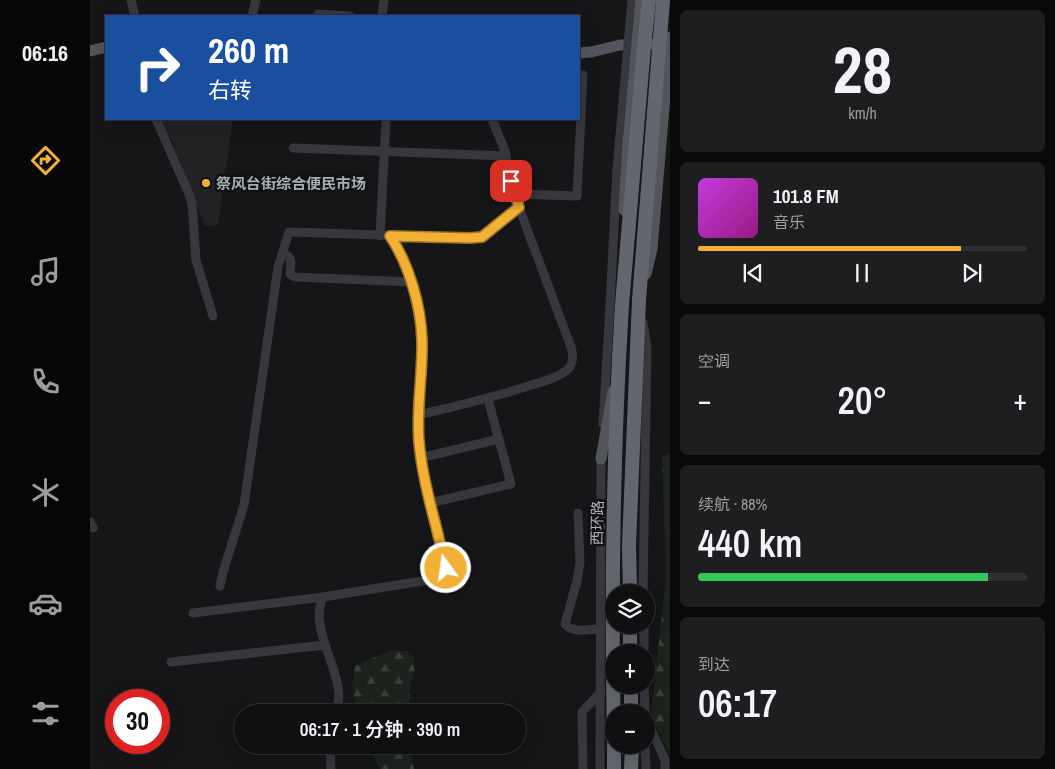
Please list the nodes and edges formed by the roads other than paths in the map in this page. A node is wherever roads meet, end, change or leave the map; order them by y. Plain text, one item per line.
1 (131, 0) edge
2 (256, 0) edge
3 (384, 0) edge
4 (632, 0) edge
5 (641, 0) edge
6 (649, 0) edge
7 (663, 0) edge
8 (318, 14) dead end
9 (135, 15) edge
10 (252, 15) edge
11 (334, 15) edge
12 (382, 15) edge
13 (670, 37) edge
14 (670, 44) edge
15 (105, 47) edge
16 (90, 51) edge
17 (580, 53) edge
18 (583, 76) dead end
19 (156, 120) edge
20 (386, 120) edge
21 (492, 120) edge
22 (293, 148) dead end
23 (384, 151) junction
24 (506, 156) junction
25 (514, 194) junction
26 (519, 207) junction
27 (380, 236) junction
28 (390, 236) junction
29 (283, 252) junction
30 (411, 282) junction
31 (640, 300) junction
32 (616, 305) junction
33 (213, 316) dead end
34 (620, 350) junction
35 (488, 399) junction
36 (419, 414) junction
37 (499, 438) junction
38 (420, 458) junction
39 (601, 459) junction
40 (430, 503) junction
41 (578, 513) dead end
42 (630, 584) edge
43 (643, 584) edge
44 (220, 586) dead end
45 (322, 597) junction
46 (192, 613) dead end
47 (600, 629) junction
48 (325, 644) junction
49 (171, 662) dead end
50 (600, 693) junction
51 (338, 704) edge
52 (614, 704) edge
53 (655, 738) edge
54 (330, 754) edge
55 (614, 754) edge
56 (632, 754) edge
57 (645, 754) edge
58 (331, 769) edge
59 (583, 769) edge
60 (600, 769) edge
61 (614, 769) edge
62 (632, 769) edge
63 (646, 769) edge
64 (665, 769) edge

1 - 9 street
2 - 10 street
3 - 12 street
4 - 32 street, bridge
5 - 32 main road, bridge
6 - 32 highway, 西环路, bridge
7 - 31 highway, bridge
8 - 11 street
13 - 31 main road, bridge
14 - 17 main road
15 - 16 main road
18 - 25 street
19 - 33 street
20 - 23 street
21 - 24 street
22 - 23 street
23 - 24 street
23 - 27 street
24 - 25 street
25 - 26 street
26 - 28 street
26 - 35 street
27 - 28 street
27 - 29 street
28 - 30 street
29 - 30 street
29 - 44 street
30 - 36 street
31 - 42 highway
31 - 43 street
32 - 34 highway, 西环路
32 - 39 street
34 - 39 main road
34 - 52 highway, 西环路
35 - 36 street
35 - 37 street
36 - 38 street
37 - 38 street
37 - 40 street
38 - 40 street
39 - 47 street
40 - 45 street
41 - 47 street
45 - 46 street
45 - 48 street
47 - 50 street
48 - 49 street
48 - 51 street
50 - 59 street
50 - 60 street
53 - 64 street
54 - 58 street
55 - 61 highway
56 - 62 highway
57 - 63 street

